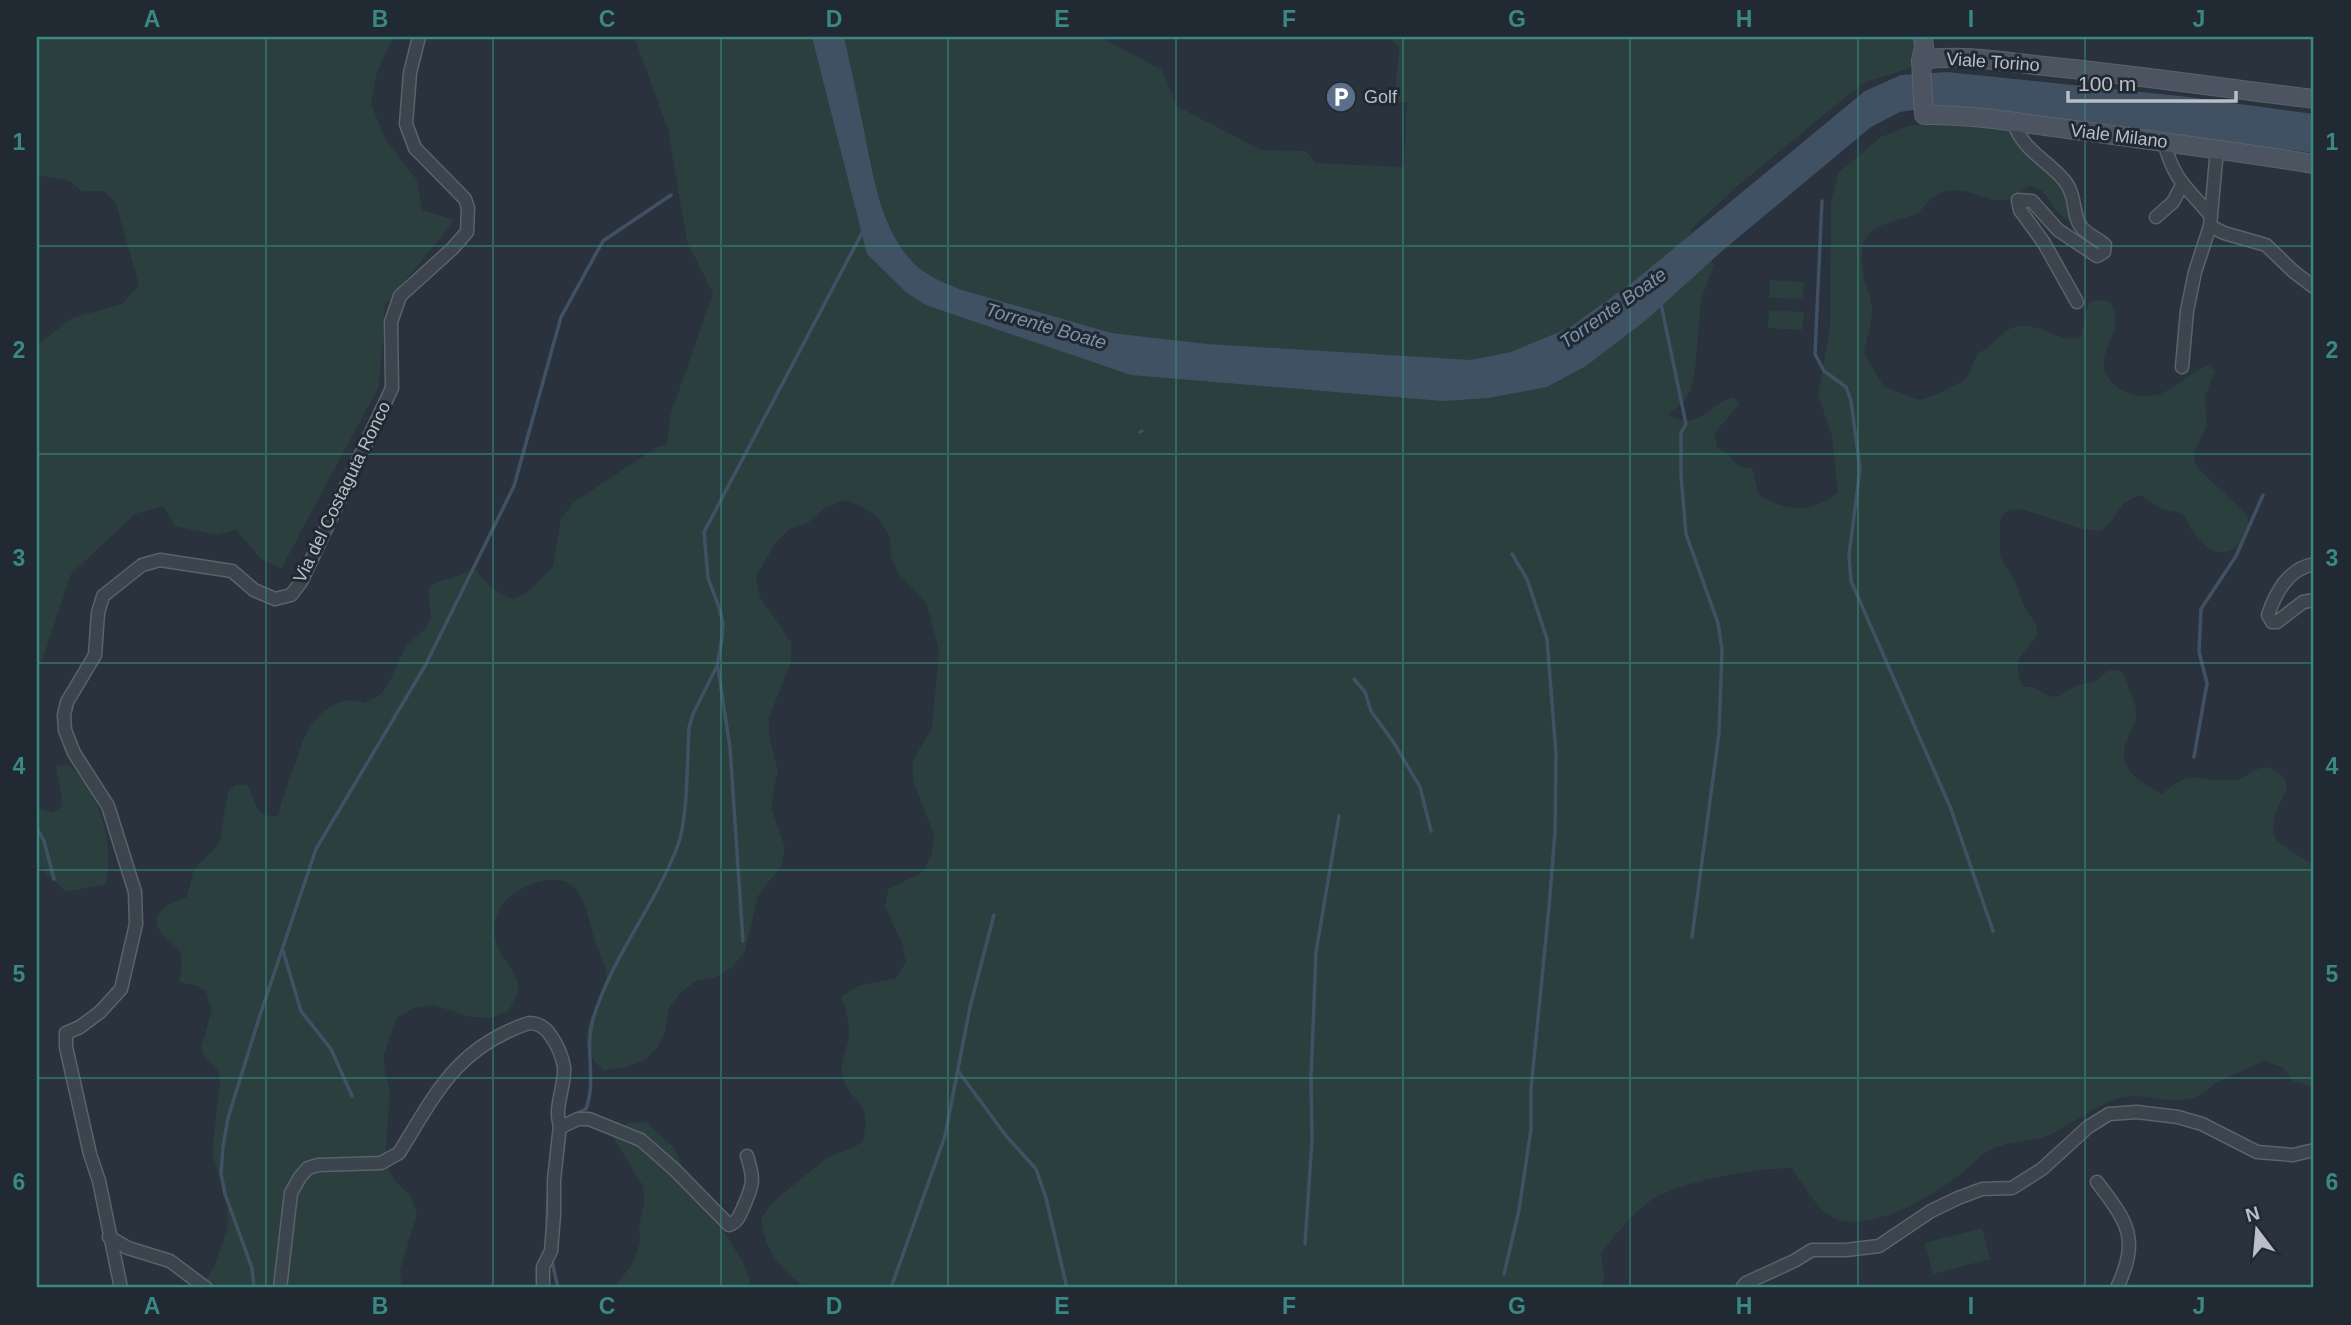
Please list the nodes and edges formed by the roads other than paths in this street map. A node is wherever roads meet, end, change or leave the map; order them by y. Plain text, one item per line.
1 (419, 37) edge
2 (1923, 37) edge
3 (1922, 60) junction
4 (2314, 99) edge
5 (2014, 122) junction
6 (2164, 142) junction
7 (2217, 149) junction
8 (2314, 164) edge
9 (2182, 185) junction
10 (2156, 217) dead end
11 (2211, 221) junction
12 (2314, 287) edge
13 (2077, 302) dead end
14 (2182, 367) dead end
15 (2314, 564) edge
16 (2314, 600) edge
17 (560, 1125) junction
18 (2314, 1150) edge
19 (747, 1156) dead end
20 (2097, 1182) dead end
21 (109, 1237) junction
22 (121, 1288) edge
23 (206, 1288) edge
24 (280, 1288) edge
25 (543, 1288) edge
26 (1742, 1288) edge
27 (2117, 1288) edge

1 - 21 street, Via del Costaguta Ronco
2 - 3 street
3 - 4 street, Viale Torino
3 - 5 street, Viale Milano
5 - 6 street, Viale Milano
5 - 13 street
6 - 7 street, Viale Milano
6 - 9 street
7 - 8 street, Viale Milano
7 - 11 street
9 - 10 street
9 - 11 street
11 - 12 street
11 - 14 street
15 - 16 street
17 - 19 street
17 - 24 street
17 - 25 street
18 - 26 street
20 - 27 street
21 - 22 street, Via del Costaguta Ronco
21 - 23 street

